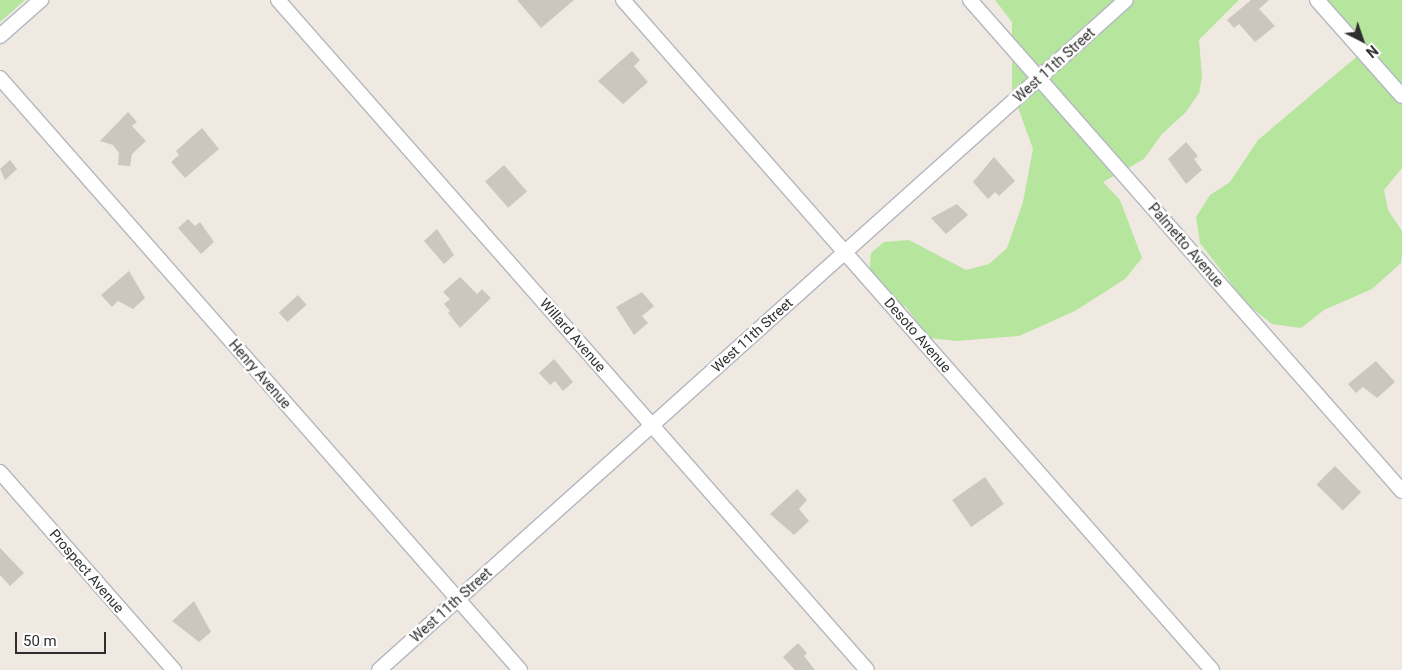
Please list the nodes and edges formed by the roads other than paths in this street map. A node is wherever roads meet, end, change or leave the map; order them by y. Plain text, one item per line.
1 (40, 0) edge
2 (278, 0) edge
3 (624, 0) edge
4 (970, 0) edge
5 (1126, 0) edge
6 (1318, 0) edge
7 (0, 36) edge
8 (0, 78) edge
9 (1039, 78) junction
10 (1402, 96) edge
11 (845, 252) junction
12 (651, 424) junction
13 (0, 472) edge
14 (1402, 491) edge
15 (458, 599) junction
16 (174, 670) edge
17 (379, 670) edge
18 (520, 670) edge
19 (866, 670) edge
20 (1212, 670) edge

1 - 7 street
2 - 12 street, Willard Avenue
3 - 11 street, Desoto Avenue
4 - 9 street, Palmetto Avenue
5 - 9 street, West 11th Street
6 - 10 street
8 - 15 street, Henry Avenue
9 - 11 street, West 11th Street
9 - 14 street, Palmetto Avenue
11 - 12 street, West 11th Street
11 - 20 street, Desoto Avenue
12 - 15 street, West 11th Street
12 - 19 street, Willard Avenue
13 - 16 street, Prospect Avenue
15 - 17 street, West 11th Street
15 - 18 street, Henry Avenue

